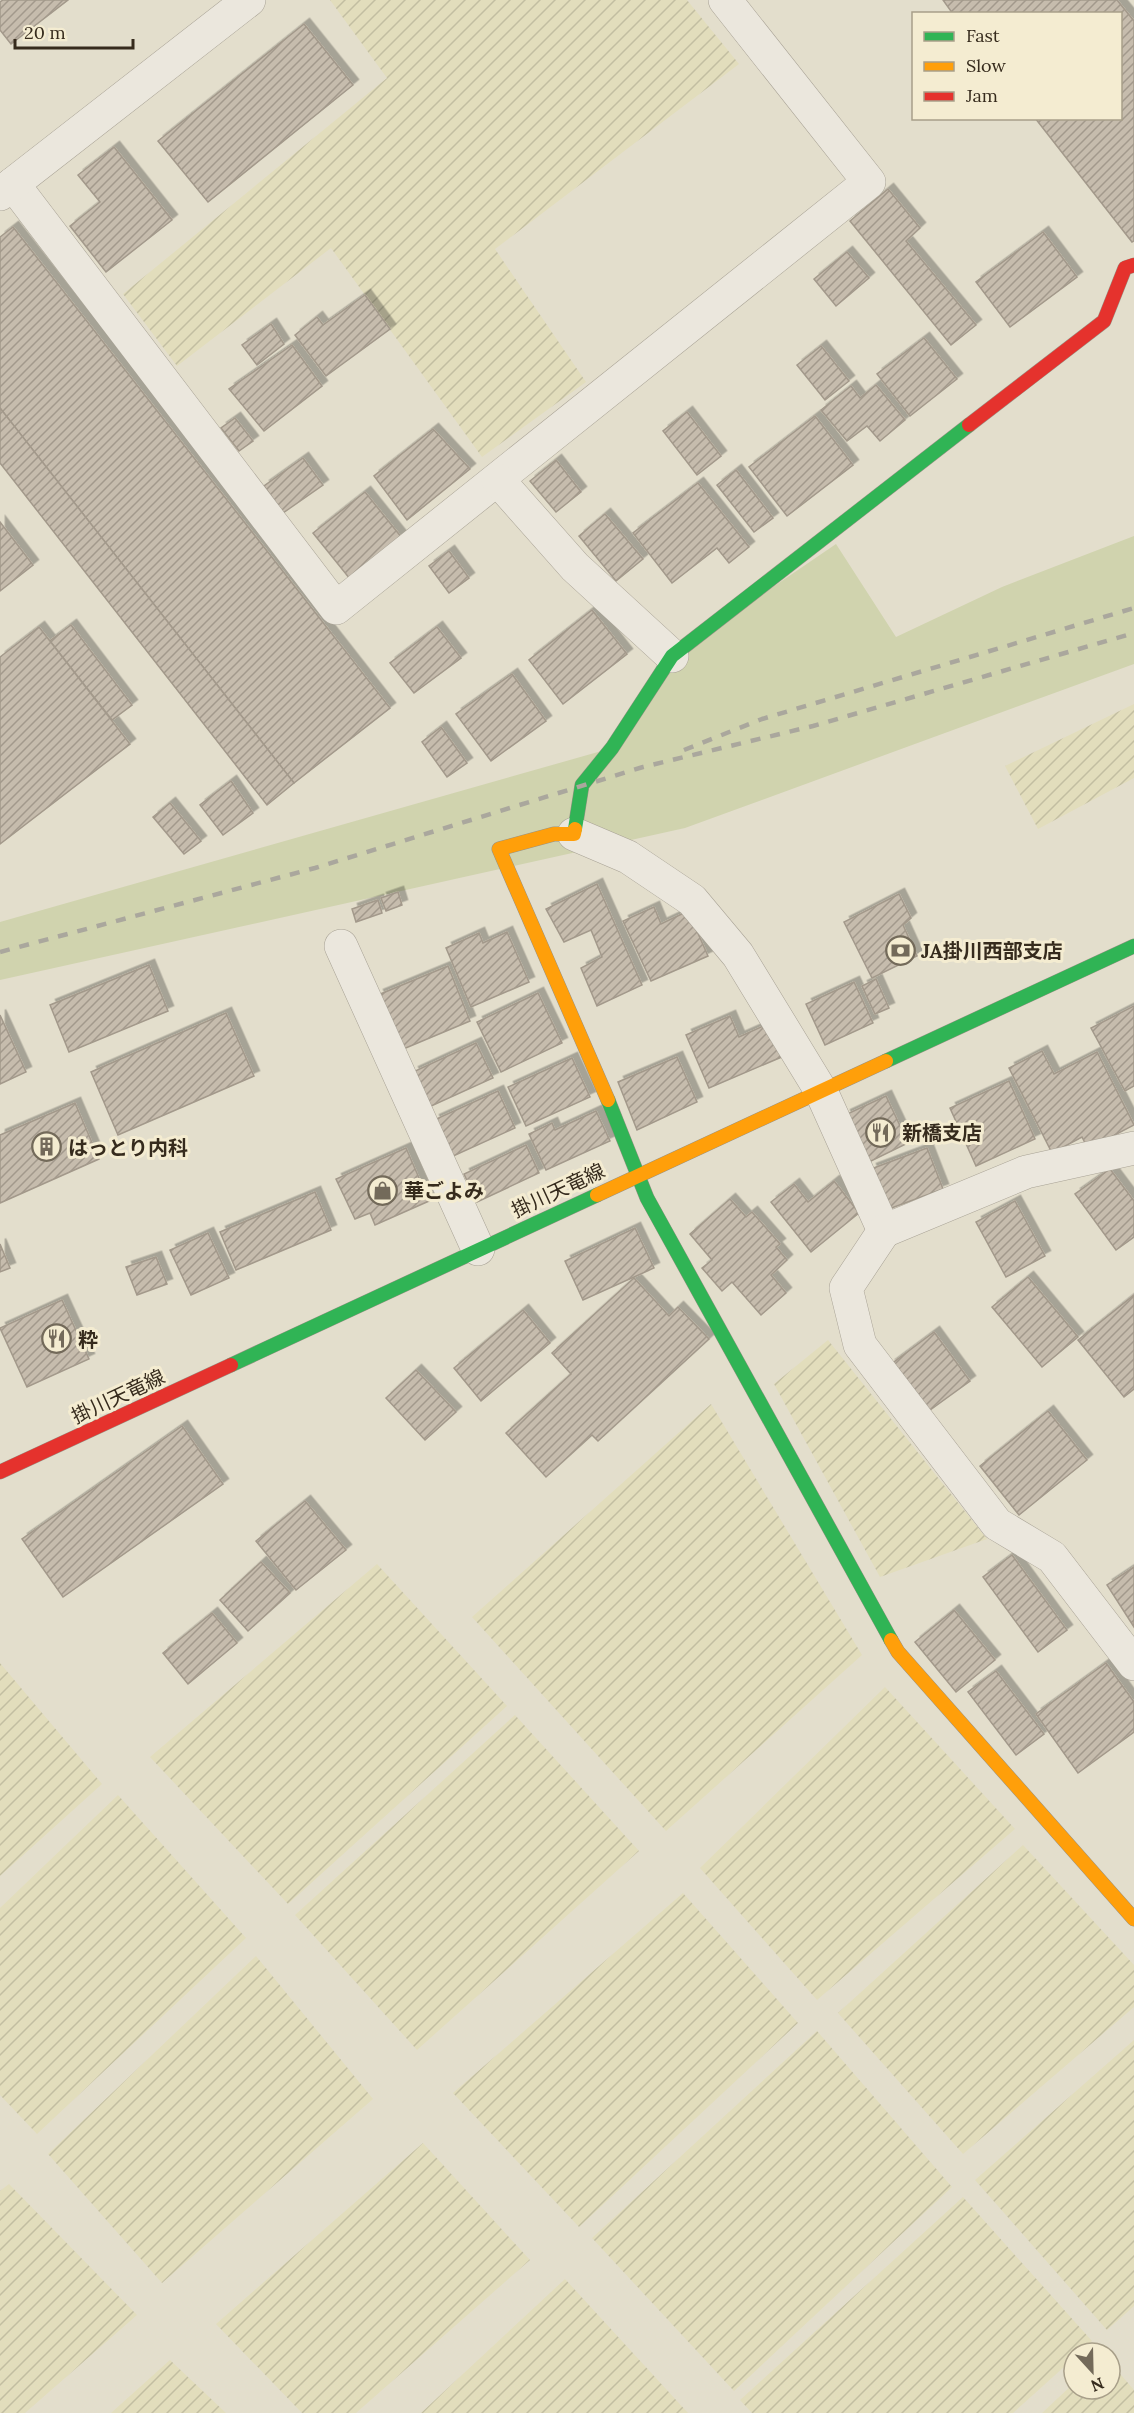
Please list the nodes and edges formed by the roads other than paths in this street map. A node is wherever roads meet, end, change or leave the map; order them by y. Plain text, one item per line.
1 (249, 0) edge
2 (725, 0) edge
3 (6, 189) edge
4 (1134, 266) edge
5 (498, 480) junction
6 (672, 656) junction
7 (574, 834) junction
8 (341, 946) dead end
9 (1134, 946) edge
10 (821, 1092) junction
11 (1134, 1148) edge
12 (639, 1175) junction
13 (884, 1231) junction
14 (477, 1249) junction
15 (0, 1472) edge
16 (1134, 1664) edge
17 (1134, 1919) edge

1 - 3 street
2 - 5 street
3 - 5 street
4 - 6 street
5 - 6 street
6 - 7 street
7 - 10 street
7 - 12 street
8 - 14 street
9 - 10 street, 掛川天竜線
10 - 12 street, 掛川天竜線
10 - 13 street
11 - 13 street
12 - 14 street, 掛川天竜線
12 - 17 street
13 - 16 street
14 - 15 street, 掛川天竜線

